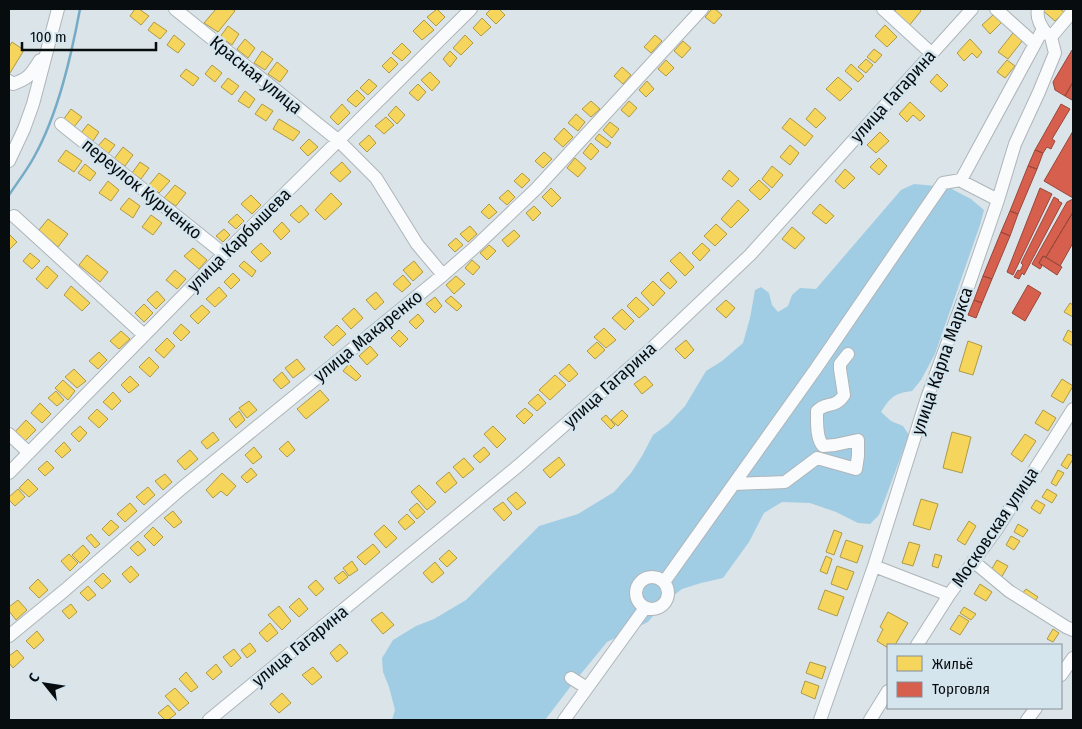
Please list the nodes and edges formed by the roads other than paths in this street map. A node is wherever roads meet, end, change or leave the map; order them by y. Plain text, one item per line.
1 (58, 9) edge
2 (174, 9) edge
3 (702, 9) edge
4 (883, 9) edge
5 (972, 9) edge
6 (996, 9) edge
7 (1038, 9) edge
8 (467, 10) edge
9 (1073, 11) edge
10 (1047, 33) junction
11 (1035, 44) junction
12 (47, 48) junction
13 (932, 53) junction
14 (9, 82) edge
15 (61, 124) dead end
16 (339, 141) junction
17 (9, 161) edge
18 (961, 180) junction
19 (998, 200) junction
20 (14, 216) dead end
21 (224, 254) junction
22 (443, 275) junction
23 (144, 335) junction
24 (848, 354) dead end
25 (1073, 409) edge
26 (9, 434) edge
27 (29, 453) junction
28 (9, 473) edge
29 (734, 484) junction
30 (973, 561) junction
31 (874, 566) junction
32 (664, 582) junction
33 (949, 595) junction
34 (645, 608) junction
35 (1073, 630) edge
36 (9, 636) edge
37 (918, 644) edge
38 (1073, 658) edge
39 (1062, 674) edge
40 (571, 678) dead end
41 (587, 688) junction
42 (887, 693) edge
43 (1035, 709) edge
44 (209, 720) edge
45 (564, 720) edge
46 (820, 720) edge
47 (870, 720) edge
48 (1027, 720) edge

1 - 12 street
2 - 16 street, Красная улица
3 - 22 street, улица Макаренко
4 - 13 street
5 - 13 street, улица Гагарина
6 - 11 street
7 - 10 street, улица Карла Маркса
8 - 16 street, улица Карбышева
9 - 10 street
10 - 11 street
10 - 19 street, улица Карла Маркса
11 - 18 street
12 - 14 street
12 - 17 street
13 - 44 street, улица Гагарина
15 - 21 street, переулок Курченко
16 - 21 street, улица Карбышева
16 - 22 street, Красная улица
18 - 19 street
18 - 29 street
19 - 31 street, улица Карла Маркса
20 - 23 street
21 - 23 street, улица Карбышева
22 - 36 street, улица Макаренко
23 - 27 street, улица Карбышева
24 - 29 street
25 - 30 street, Московская улица
26 - 27 street
27 - 28 street, улица Карбышева
29 - 32 street
30 - 33 street, Московская улица
30 - 35 street
31 - 33 street
31 - 46 street, улица Карла Маркса
32 - 34 street
32 - 34 street
33 - 37 street, Московская улица
34 - 41 street
38 - 39 street
40 - 41 street
41 - 45 street
42 - 47 street
43 - 48 street

